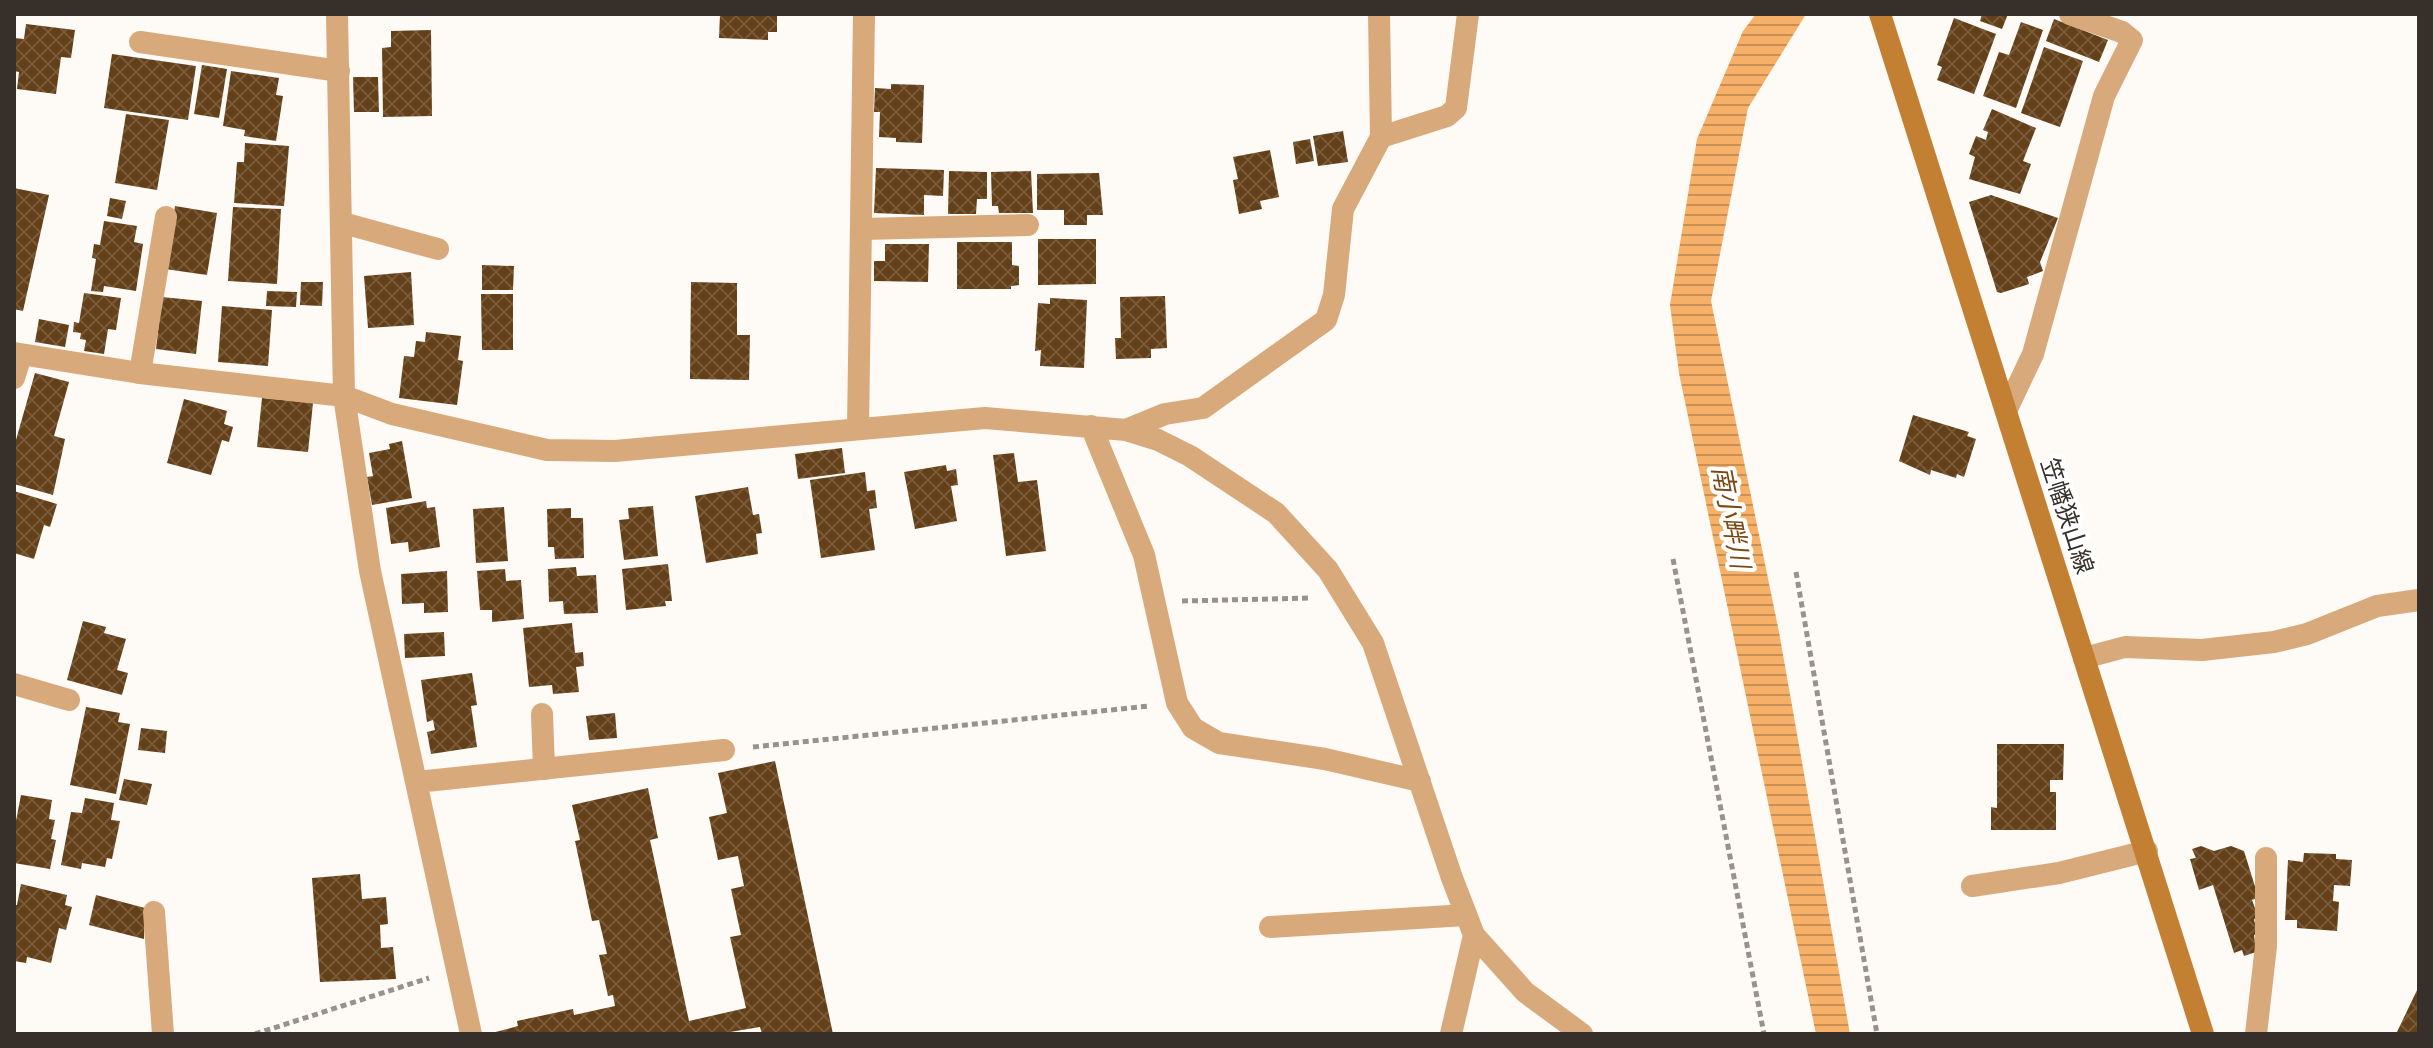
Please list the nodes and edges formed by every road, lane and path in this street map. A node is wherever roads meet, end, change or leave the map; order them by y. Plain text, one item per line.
1 (337, 14) edge
2 (864, 14) edge
3 (1379, 14) edge
4 (1468, 14) edge
5 (1880, 14) edge
6 (2070, 14) edge
7 (140, 42) dead end
8 (339, 71) junction
9 (1381, 137) junction
10 (166, 217) dead end
11 (343, 223) junction
12 (1028, 225) dead end
13 (863, 229) junction
14 (438, 249) dead end
15 (18, 354) edge
16 (140, 373) junction
17 (14, 378) edge
18 (344, 396) junction
19 (2006, 411) junction
20 (1091, 426) junction
21 (858, 429) junction
22 (1126, 430) junction
23 (1673, 559) dead end
24 (1796, 572) dead end
25 (1345, 598) junction
26 (2419, 600) edge
27 (1153, 601) junction
28 (2084, 658) junction
29 (14, 684) edge
30 (69, 700) dead end
31 (1177, 703) junction
32 (542, 714) dead end
33 (724, 750) joint
34 (544, 769) junction
35 (1420, 781) junction
36 (417, 782) junction
37 (2147, 851) junction
38 (2266, 858) dead end
39 (1972, 886) dead end
40 (154, 912) dead end
41 (1470, 925) junction
42 (1270, 927) dead end
43 (457, 970) junction
44 (163, 1034) edge
45 (255, 1034) edge
46 (471, 1034) edge
47 (1451, 1034) edge
48 (1582, 1034) edge
49 (1764, 1034) edge
50 (1877, 1034) edge
51 (2203, 1034) edge
52 (2256, 1034) edge

1 - 8 street
2 - 13 street
3 - 9 street
4 - 9 street
5 - 19 main road, 笠幡狭山線
6 - 19 street
7 - 8 street
8 - 11 street
9 - 22 street
10 - 16 street
11 - 14 street
11 - 18 street
12 - 13 street
13 - 21 street
15 - 16 street
15 - 17 street
16 - 18 street
18 - 21 street
18 - 36 street
19 - 28 main road, 笠幡狭山線
20 - 21 street
20 - 22 street
20 - 27 street
22 - 25 street
23 - 49 path
24 - 50 path
25 - 27 path
25 - 35 street
26 - 28 street
27 - 31 street
28 - 37 main road, 笠幡狭山線
29 - 30 street
31 - 33 path
31 - 35 street
32 - 34 street
33 - 34 street
34 - 36 street
35 - 41 street
36 - 43 street
37 - 39 street
37 - 51 main road, 笠幡狭山線
38 - 52 street
40 - 44 street
41 - 42 street
41 - 47 street
41 - 48 street
43 - 45 path
43 - 46 street

